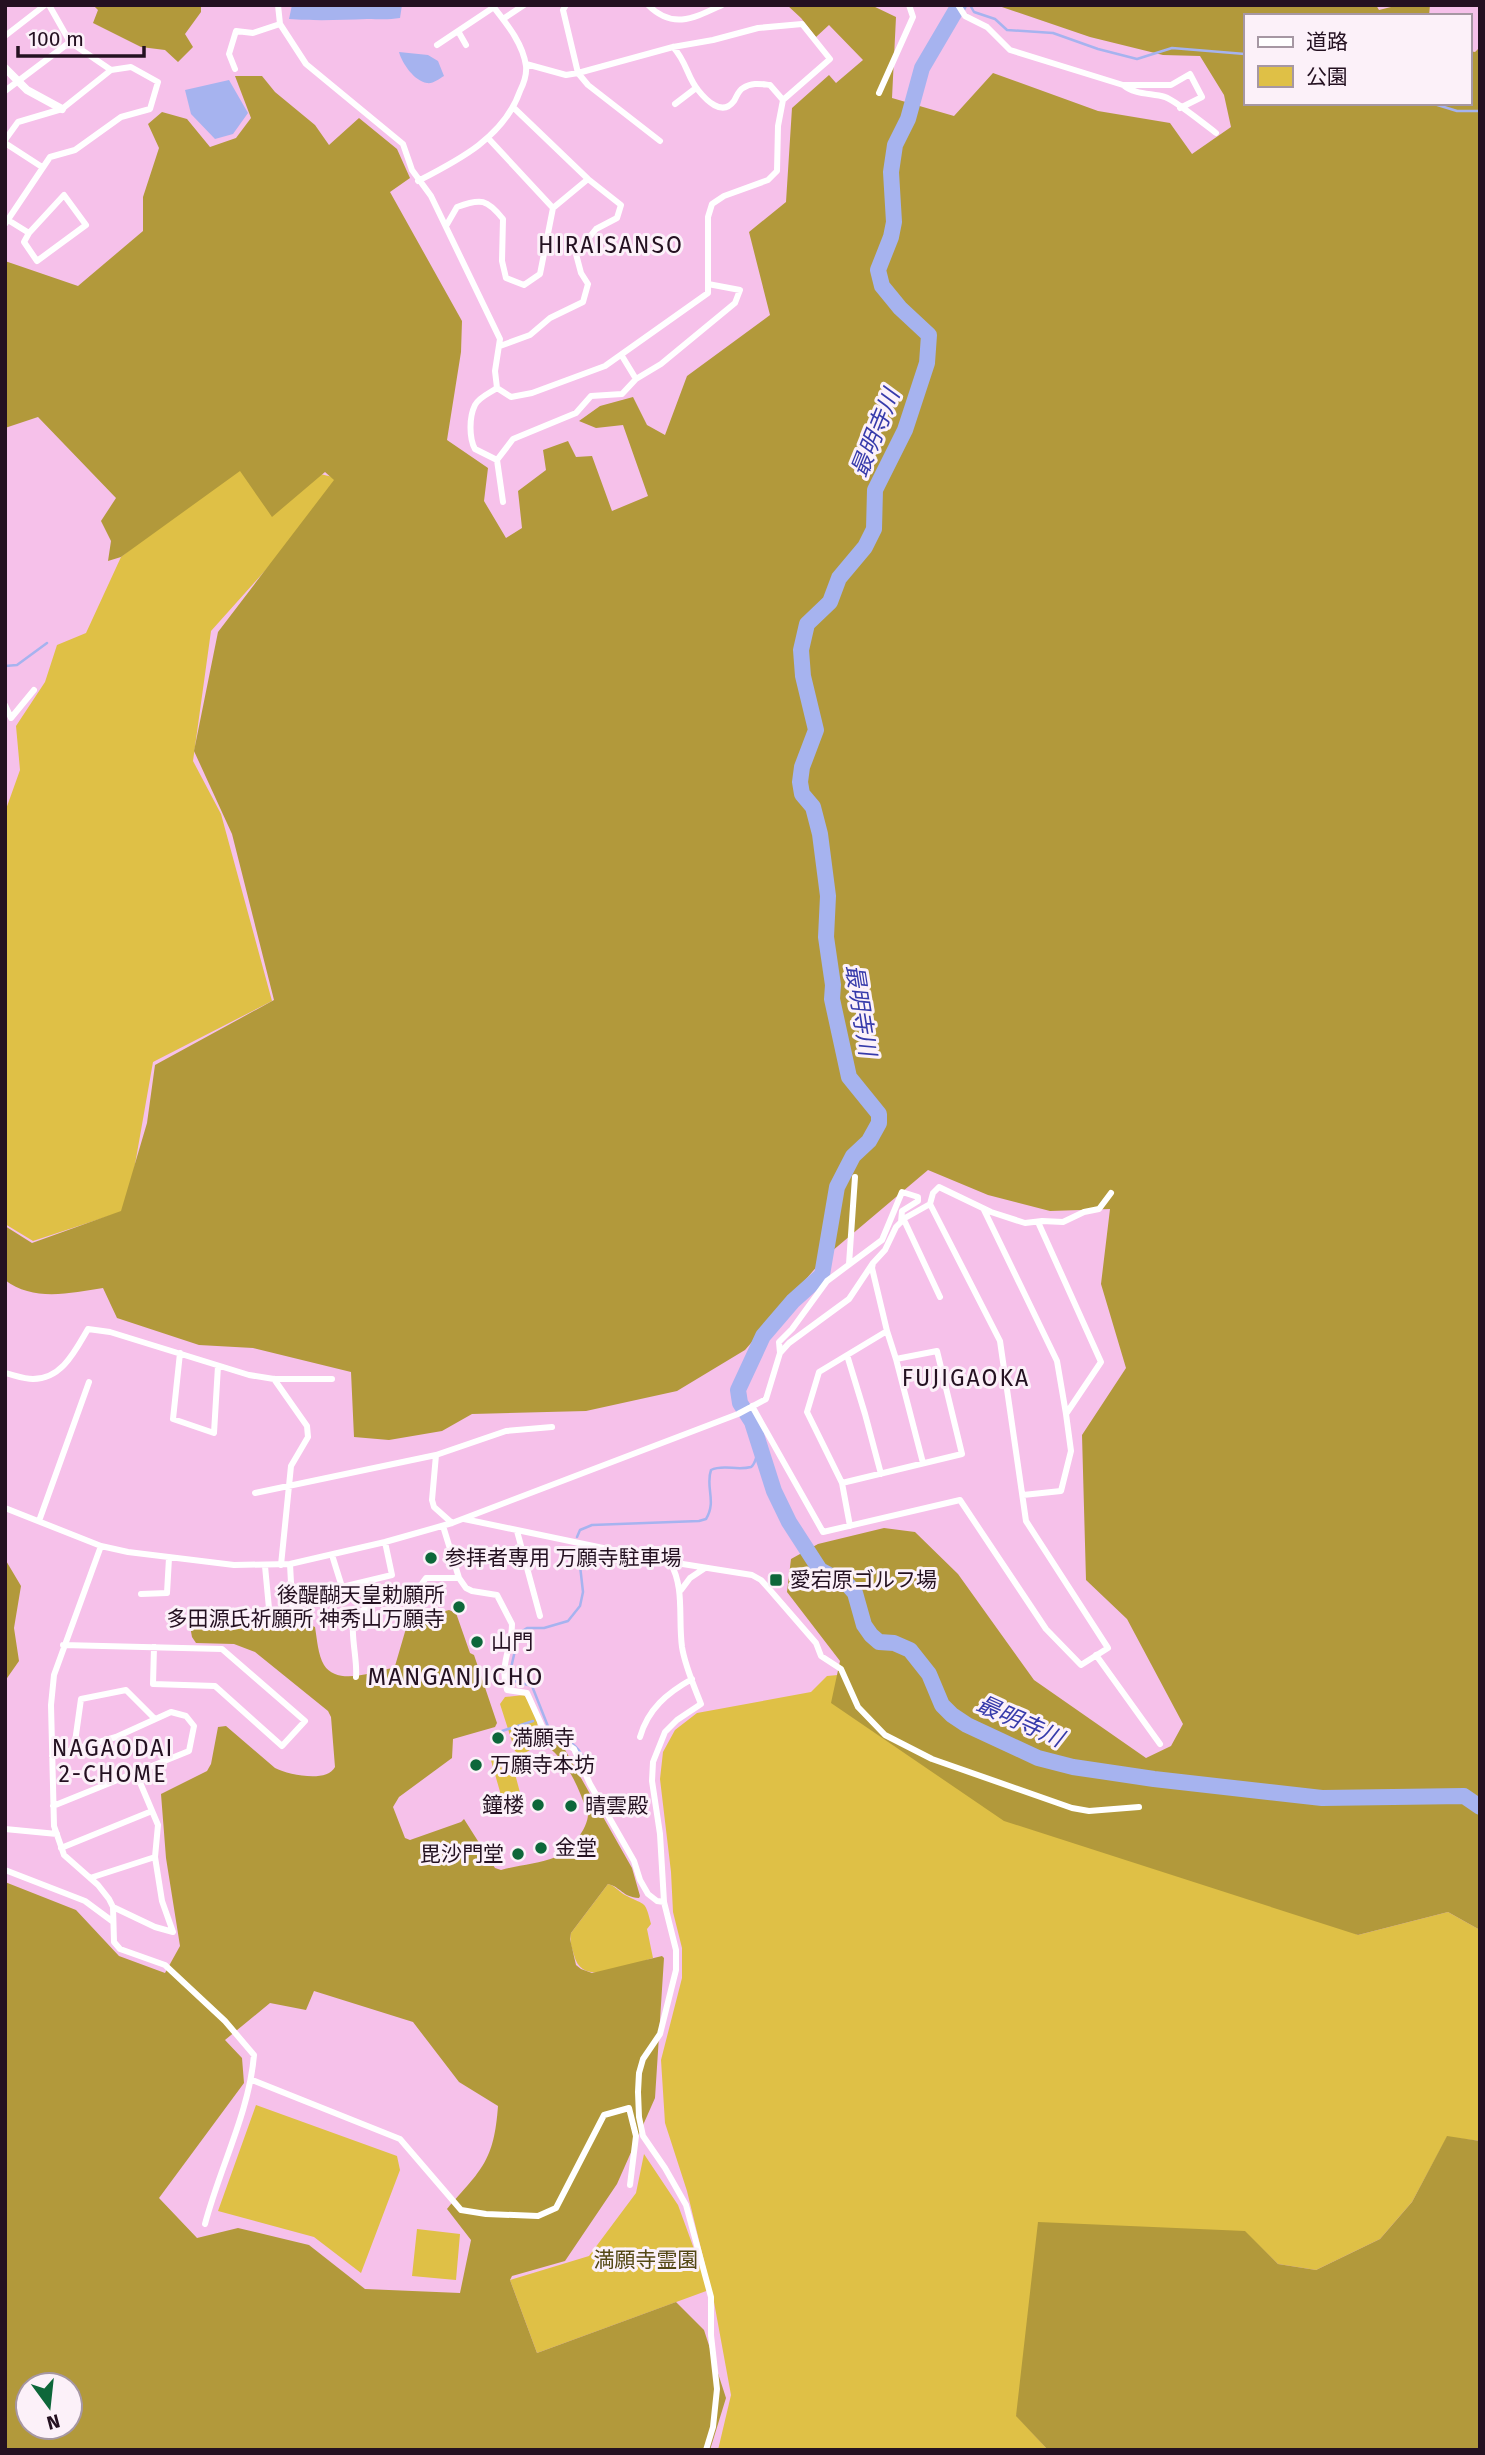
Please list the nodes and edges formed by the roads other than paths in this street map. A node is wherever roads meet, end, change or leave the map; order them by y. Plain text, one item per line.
1 (47, 5) edge
2 (278, 5) edge
3 (566, 5) edge
4 (648, 5) edge
5 (722, 5) edge
6 (909, 5) edge
7 (958, 5) edge
8 (493, 6) edge
9 (520, 6) edge
10 (503, 19) junction
11 (280, 24) junction
12 (458, 31) junction
13 (5, 36) edge
14 (71, 42) junction
15 (437, 45) dead end
16 (466, 45) dead end
17 (673, 47) junction
18 (526, 64) junction
19 (5, 68) edge
20 (235, 69) dead end
21 (111, 70) junction
22 (578, 73) junction
23 (19, 82) junction
24 (1123, 85) junction
25 (696, 88) junction
26 (5, 91) edge
27 (879, 93) dead end
28 (783, 100) junction
29 (675, 104) dead end
30 (62, 108) junction
31 (514, 108) junction
32 (1180, 108) junction
33 (1216, 132) dead end
34 (488, 138) junction
35 (5, 141) edge
36 (660, 141) dead end
37 (42, 167) junction
38 (589, 179) junction
39 (418, 181) junction
40 (553, 208) junction
41 (7, 222) edge
42 (446, 226) junction
43 (29, 233) junction
44 (708, 284) junction
45 (500, 346) junction
46 (622, 356) junction
47 (636, 379) junction
48 (497, 388) junction
49 (498, 460) junction
50 (503, 502) dead end
51 (34, 690) dead end
52 (5, 705) edge
53 (855, 1177) dead end
54 (1111, 1193) dead end
55 (930, 1205) junction
56 (983, 1208) junction
57 (903, 1221) junction
58 (1038, 1222) junction
59 (873, 1263) junction
60 (849, 1264) junction
61 (940, 1297) dead end
62 (887, 1331) junction
63 (180, 1353) junction
64 (780, 1353) junction
65 (847, 1355) junction
66 (896, 1359) junction
67 (218, 1366) junction
68 (5, 1373) edge
69 (274, 1379) junction
70 (332, 1379) dead end
71 (89, 1382) dead end
72 (752, 1405) junction
73 (1066, 1414) junction
74 (552, 1427) dead end
75 (436, 1455) junction
76 (923, 1463) junction
77 (881, 1474) junction
78 (842, 1483) junction
79 (289, 1487) junction
80 (255, 1493) dead end
81 (1023, 1495) junction
82 (5, 1508) edge
83 (462, 1519) junction
84 (39, 1521) junction
85 (452, 1523) junction
86 (850, 1525) junction
87 (443, 1526) junction
88 (517, 1531) junction
89 (385, 1542) junction
90 (100, 1546) junction
91 (332, 1555) junction
92 (169, 1558) junction
93 (670, 1562) junction
94 (290, 1564) junction
95 (281, 1565) junction
96 (265, 1566) junction
97 (705, 1567) junction
98 (459, 1578) junction
99 (681, 1590) junction
100 (141, 1594) dead end
101 (540, 1616) dead end
102 (63, 1645) junction
103 (153, 1647) junction
104 (1096, 1655) junction
105 (356, 1677) dead end
106 (692, 1679) junction
107 (155, 1719) junction
108 (640, 1737) dead end
109 (1160, 1744) dead end
110 (74, 1749) junction
111 (52, 1756) junction
112 (136, 1773) junction
113 (53, 1806) junction
114 (1139, 1807) dead end
115 (152, 1811) junction
116 (5, 1829) edge
117 (57, 1834) junction
118 (61, 1847) junction
119 (155, 1857) junction
120 (5, 1870) edge
121 (90, 1878) junction
122 (664, 1902) junction
123 (113, 1907) junction
124 (112, 1921) junction
125 (252, 2080) junction
126 (630, 2185) dead end
127 (205, 2224) dead end
128 (706, 2450) edge

1 - 13 street
1 - 14 street
2 - 11 street
3 - 22 street
4 - 5 street
6 - 27 street
7 - 24 street
8 - 10 street
8 - 12 street
9 - 10 street
10 - 18 street
11 - 20 street
11 - 39 street
12 - 15 street
12 - 16 street
14 - 21 street
14 - 23 street
17 - 22 street
17 - 25 street
17 - 28 street
18 - 22 street
18 - 31 street
19 - 23 street
21 - 30 street
21 - 37 street
22 - 36 street
23 - 26 street
23 - 30 street
24 - 32 street
24 - 32 street
25 - 28 street
25 - 29 street
28 - 44 street
30 - 35 street
31 - 34 street
31 - 38 street
32 - 33 street
34 - 39 street
34 - 40 street
35 - 37 street
37 - 41 street
38 - 40 street
38 - 45 street
39 - 42 street
40 - 42 street
41 - 43 street
42 - 45 street
43 - 43 street
44 - 46 street
44 - 47 street
45 - 48 street
46 - 47 street
46 - 48 street
47 - 49 street
48 - 49 street
49 - 50 street
51 - 52 street
53 - 60 street
54 - 58 street
55 - 56 street
55 - 57 street
55 - 81 street
56 - 58 street
56 - 73 street
57 - 59 street
57 - 60 street
57 - 61 street
58 - 73 street
59 - 62 street
59 - 64 street
60 - 64 street
62 - 65 street
62 - 66 street
63 - 67 street
63 - 67 street
63 - 68 street
64 - 72 street
65 - 77 street
65 - 78 street
66 - 76 street
66 - 76 street
67 - 69 street
69 - 70 street
69 - 79 street
71 - 84 street
72 - 83 street
72 - 86 street
73 - 81 street
74 - 75 street
75 - 79 street
75 - 85 street
76 - 77 street
77 - 78 street
78 - 86 street
79 - 80 street
79 - 95 street
81 - 104 street
82 - 84 street
83 - 85 street
83 - 88 street
84 - 90 street
85 - 87 street
86 - 104 street
87 - 89 street
87 - 98 street
88 - 93 street
88 - 101 street
89 - 91 street
89 - 91 street
90 - 92 street
90 - 102 street
91 - 94 street
92 - 96 street
92 - 100 street
93 - 97 street
93 - 99 street
94 - 95 street
94 - 96 street
95 - 96 street
97 - 99 street
97 - 114 street
98 - 105 street
98 - 122 street
99 - 106 street
102 - 103 street
102 - 111 street
103 - 103 street
104 - 109 street
106 - 108 street
106 - 122 street
107 - 110 street
107 - 110 street
107 - 112 street
110 - 111 street
111 - 113 street
112 - 113 street
112 - 115 street
113 - 117 street
115 - 118 street
115 - 119 street
116 - 117 street
117 - 118 street
118 - 121 street
119 - 121 street
119 - 123 street
120 - 124 street
121 - 123 street
122 - 128 street
123 - 124 street
124 - 125 street
125 - 126 street
125 - 127 street

